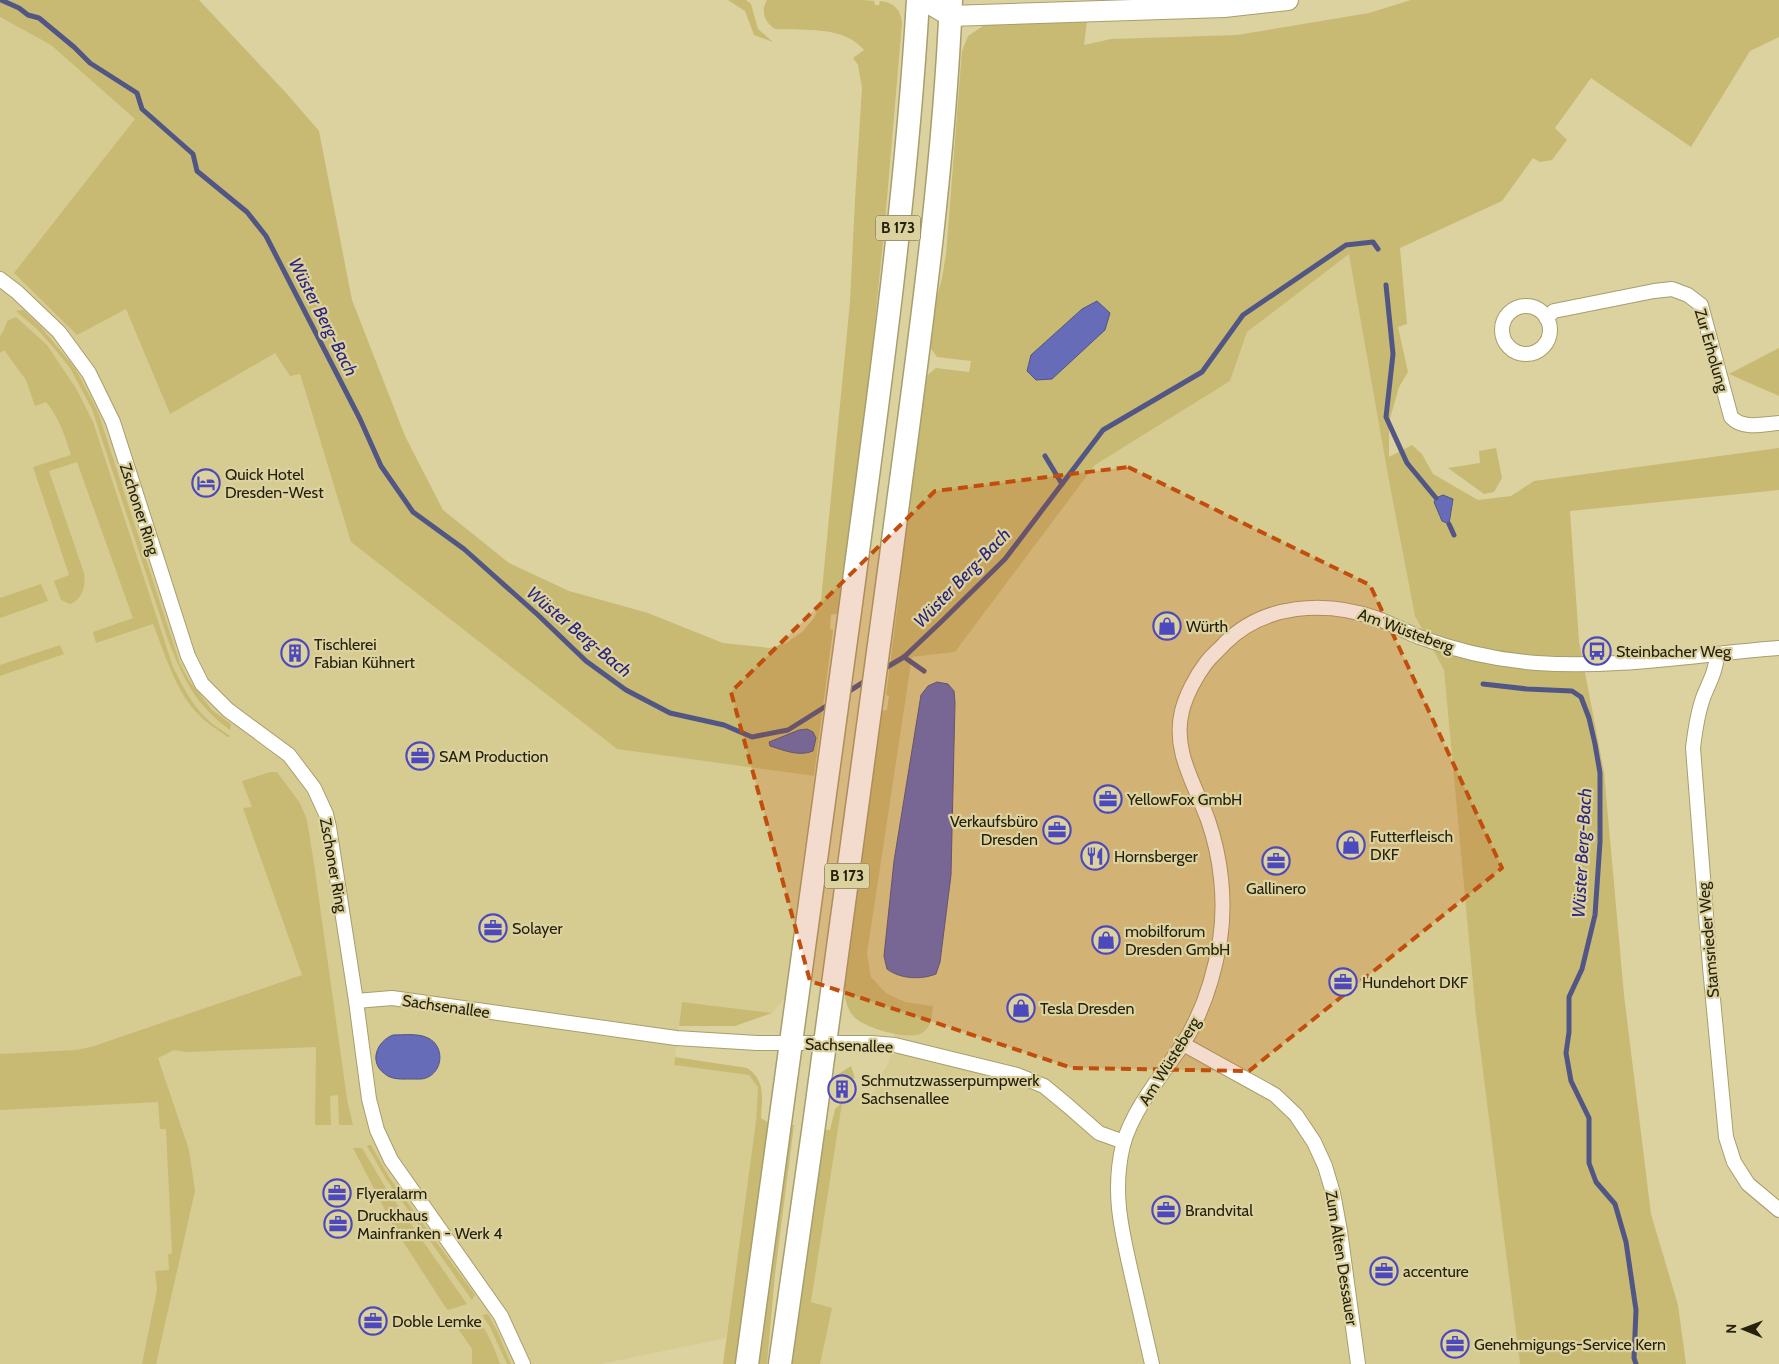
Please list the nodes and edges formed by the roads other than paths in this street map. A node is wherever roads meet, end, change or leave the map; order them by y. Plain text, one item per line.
1 (918, 0) edge
2 (923, 0) edge
3 (1072, 0) edge
4 (1288, 0) edge
5 (950, 8) edge
6 (1135, 10) junction
7 (0, 279) edge
8 (1546, 318) dead end
9 (1779, 423) edge
10 (1779, 648) edge
11 (1718, 654) junction
12 (356, 1001) junction
13 (791, 1043) junction
14 (824, 1044) junction
15 (1183, 1044) junction
16 (1124, 1142) junction
17 (1779, 1210) edge
18 (523, 1364) edge
19 (747, 1364) edge
20 (780, 1364) edge
21 (1152, 1364) edge
22 (1358, 1364) edge

1 - 13 main road, B 173
2 - 5 main road
3 - 6 main road
4 - 6 main road
5 - 6 main road
5 - 14 main road, B 173
7 - 12 street, Zschoner Ring
8 - 9 street, Zur Erholung
10 - 11 street, Am Wüsteberg
11 - 15 street, Am Wüsteberg
11 - 17 street, Stamsrieder Weg
12 - 13 street, Sachsenallee
12 - 18 street, Zschoner Ring
13 - 14 street, Sachsenallee
13 - 19 main road, B 173
14 - 16 street, Sachsenallee
14 - 20 main road, B 173
15 - 16 street, Am Wüsteberg
15 - 22 street, Zum Alten Dessauer
16 - 21 street

